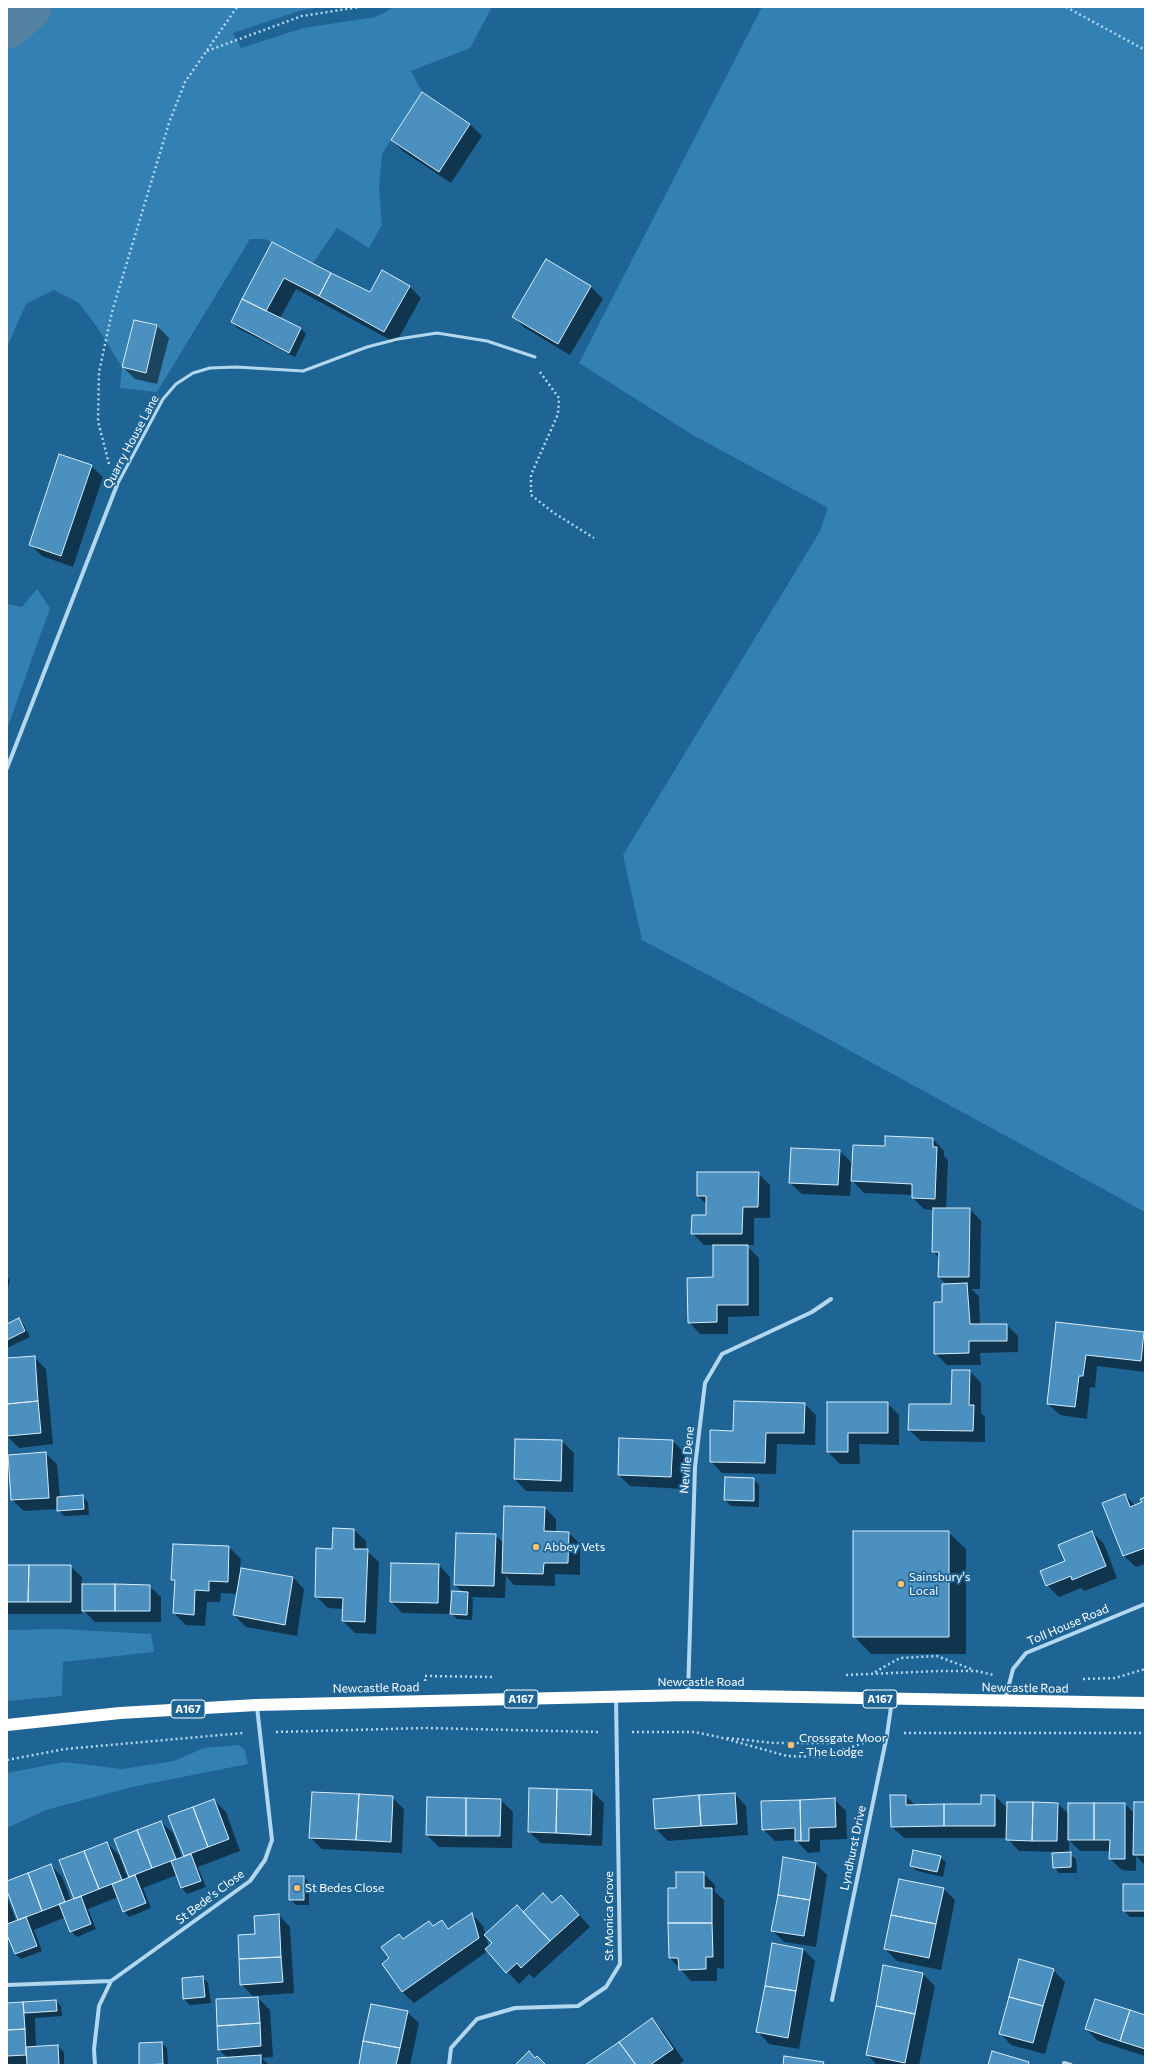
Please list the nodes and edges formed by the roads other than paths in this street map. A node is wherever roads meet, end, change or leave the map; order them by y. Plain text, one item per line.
1 (535, 357) road end
2 (117, 485) joint
3 (7, 768) edge
4 (831, 1299) dead end
5 (1145, 1604) edge
6 (688, 1695) junction
7 (616, 1697) junction
8 (892, 1699) junction
9 (1005, 1702) junction
10 (1145, 1703) edge
11 (256, 1704) junction
12 (7, 1725) edge
13 (111, 1981) junction
14 (7, 1985) edge
15 (832, 2000) dead end
16 (1064, 2063) dead end
17 (95, 2065) edge
18 (449, 2065) edge
19 (1070, 2065) edge

1 - 2 lane, Quarry House Lane
2 - 3 street, Quarry House Lane
4 - 6 street, Neville Dene
5 - 9 street, Toll House Road
6 - 7 highway, Newcastle Road / A167
6 - 8 highway, Newcastle Road / A167
7 - 11 highway, Newcastle Road / A167
7 - 18 street, St Monica Grove
8 - 9 highway, Newcastle Road / A167
8 - 15 street, Lyndhurst Drive
9 - 10 highway, Newcastle Road / A167
11 - 12 highway, A167
11 - 13 street, St Bede's Close
13 - 14 street
13 - 17 street, St Bede's Close
16 - 19 street

